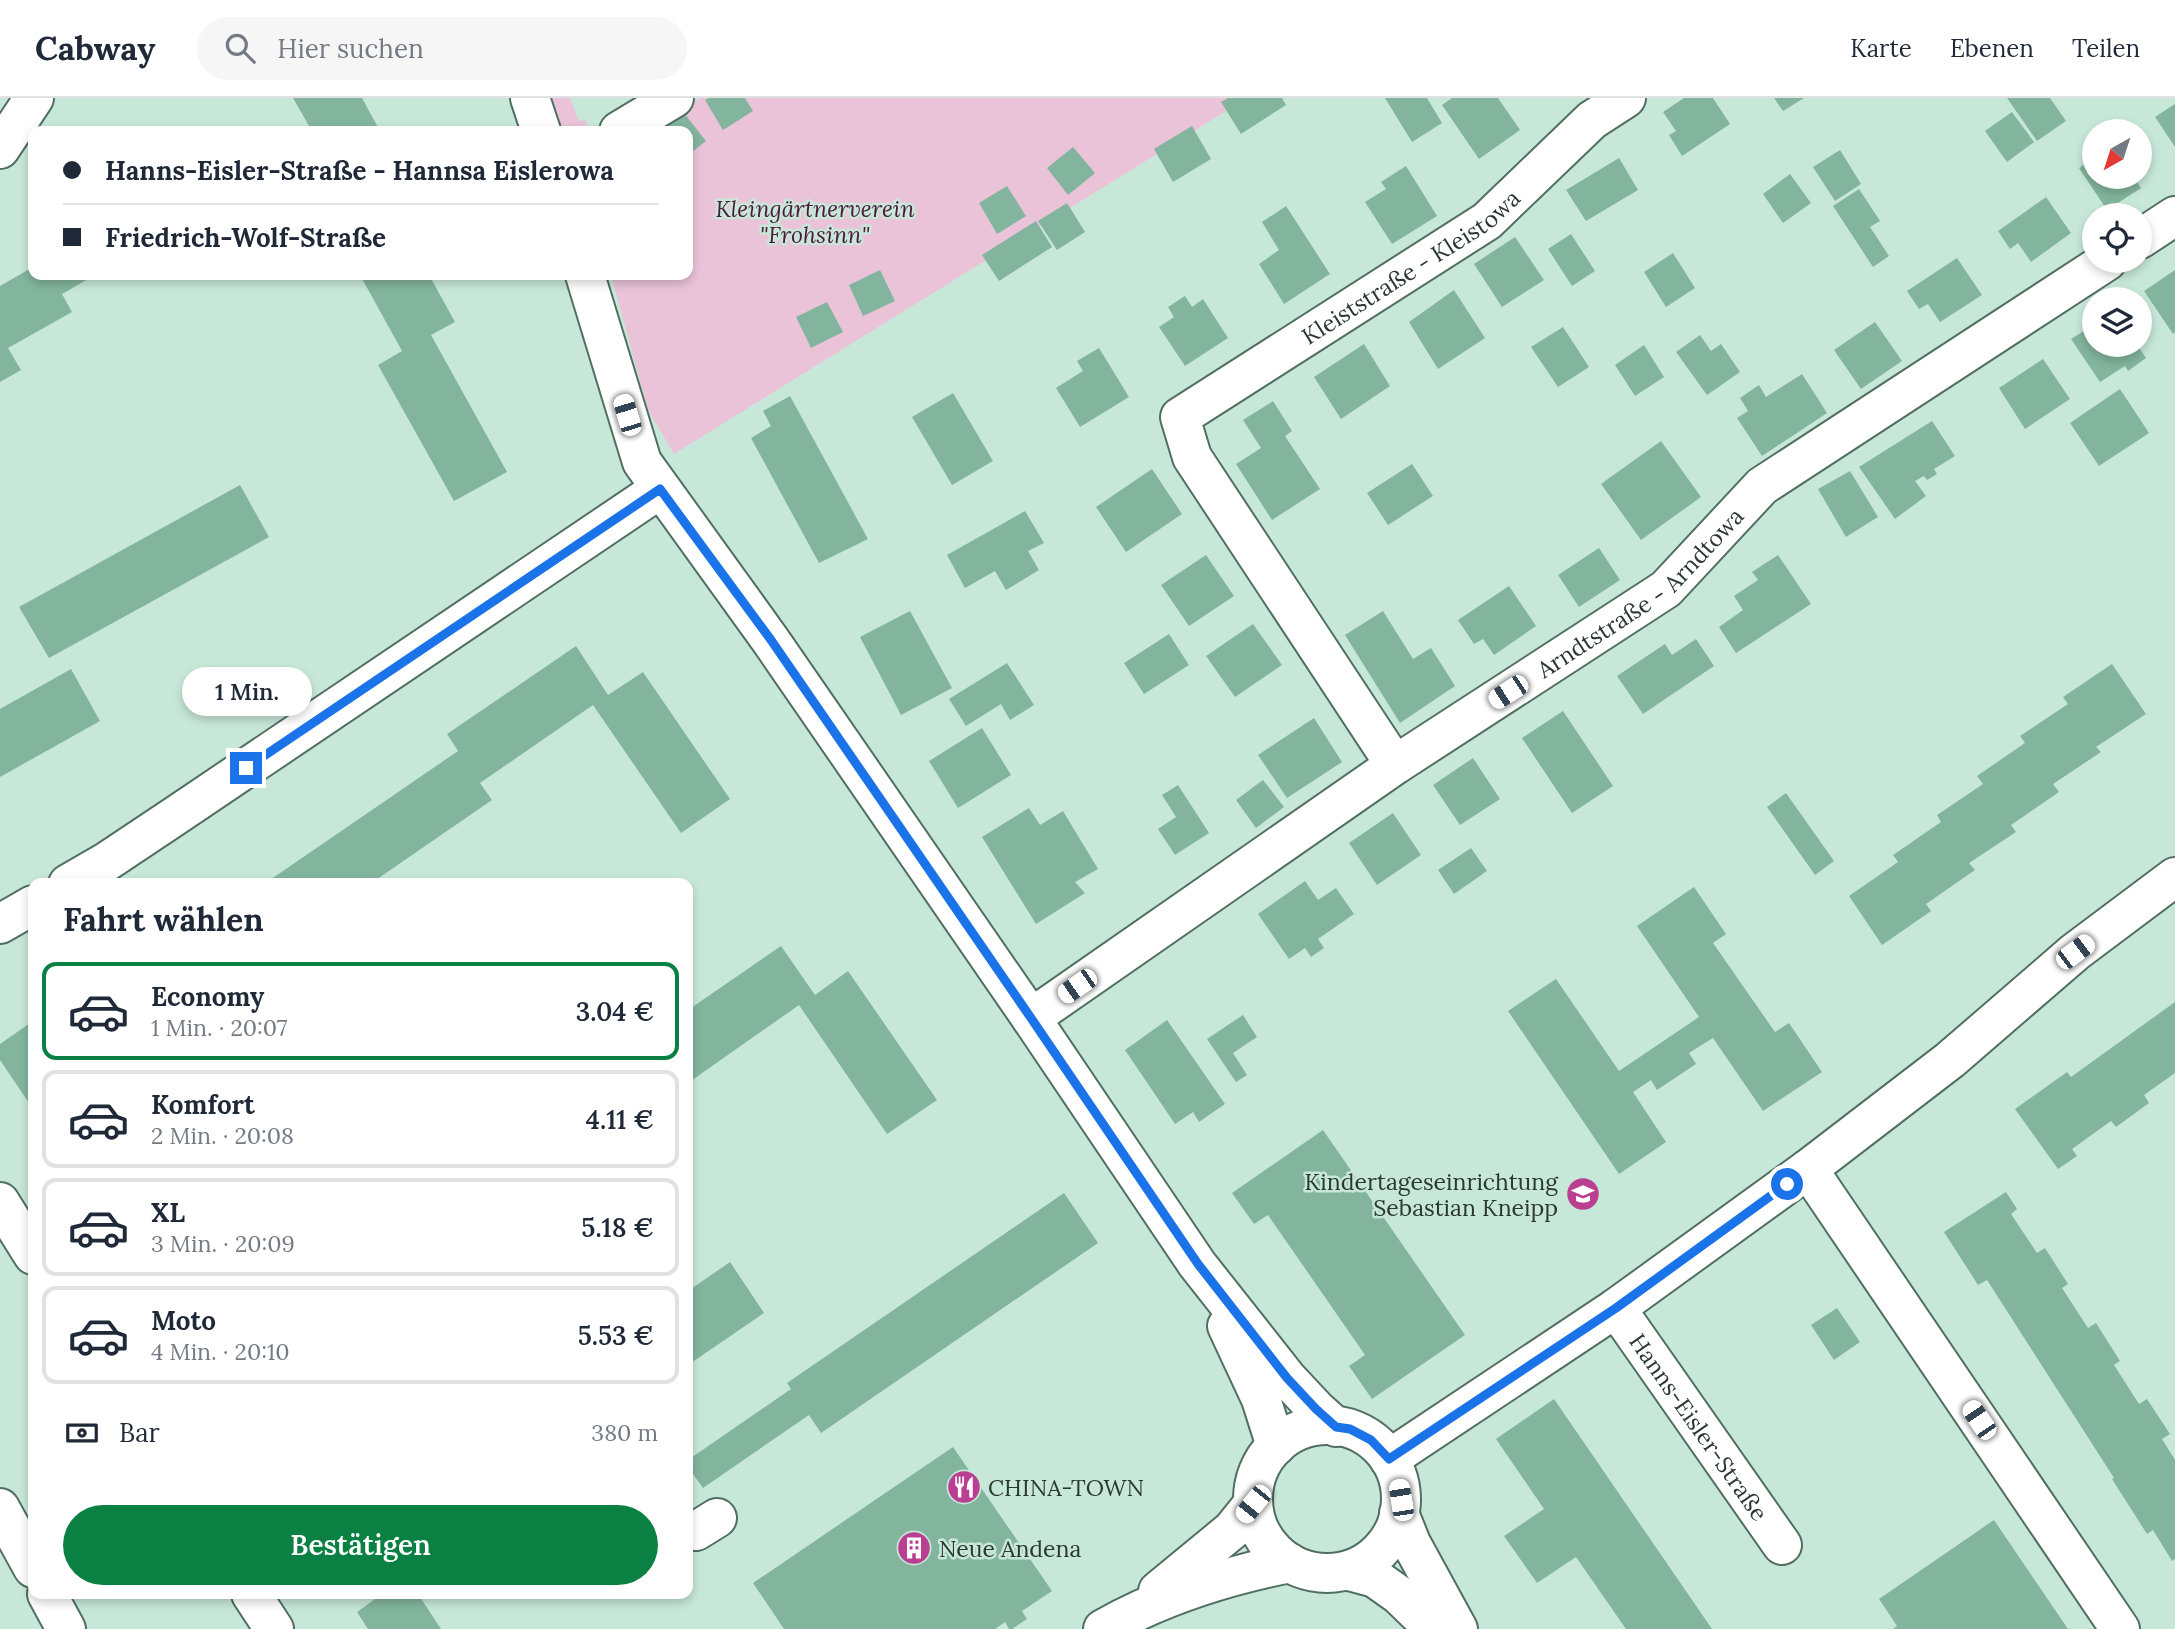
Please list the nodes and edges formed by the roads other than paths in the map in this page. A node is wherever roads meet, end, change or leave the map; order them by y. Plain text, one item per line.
1 (530, 98) edge
2 (674, 98) edge
3 (1626, 98) edge
4 (539, 126) edge
5 (627, 126) edge
6 (2175, 216) edge
7 (2152, 231) edge
8 (2089, 273) edge
9 (586, 280) edge
10 (660, 489) junction
11 (1395, 765) junction
12 (113, 873) edge
13 (2175, 877) edge
14 (93, 878) edge
15 (28, 908) edge
16 (0, 924) edge
17 (1031, 1018) junction
18 (1808, 1168) junction
19 (0, 1202) edge
20 (28, 1247) edge
21 (1198, 1264) junction
22 (1616, 1308) junction
23 (1336, 1427) junction
24 (1276, 1446) junction
25 (1389, 1459) junction
26 (1253, 1504) junction
27 (0, 1508) edge
28 (1399, 1513) junction
29 (1782, 1545) dead end
30 (28, 1560) edge
31 (1290, 1563) junction
32 (1349, 1571) junction
33 (50, 1599) edge
34 (254, 1599) edge
35 (1116, 1622) edge
36 (66, 1629) edge
37 (274, 1629) edge
38 (1434, 1629) edge
39 (1458, 1629) edge
40 (2120, 1629) edge

1 - 4 street
2 - 5 street
3 - 11 street, Kleiststraße - Kleistowa
6 - 7 street
8 - 11 street, Arndtstraße - Arndtowa
9 - 10 street
10 - 12 street
10 - 17 street
11 - 17 street, Arndtstraße - Arndtowa
12 - 14 street
13 - 18 street
15 - 16 street
17 - 21 street
18 - 22 street
18 - 40 street
19 - 20 street
21 - 23 street
21 - 24 street
22 - 25 street
22 - 29 street, Hanns-Eisler-Straße
23 - 24 street
23 - 25 street
24 - 26 street
25 - 28 street
26 - 31 street
26 - 35 street
27 - 30 street
28 - 32 street
28 - 39 street
31 - 32 street
31 - 35 street
32 - 38 street
33 - 36 street
34 - 37 street

